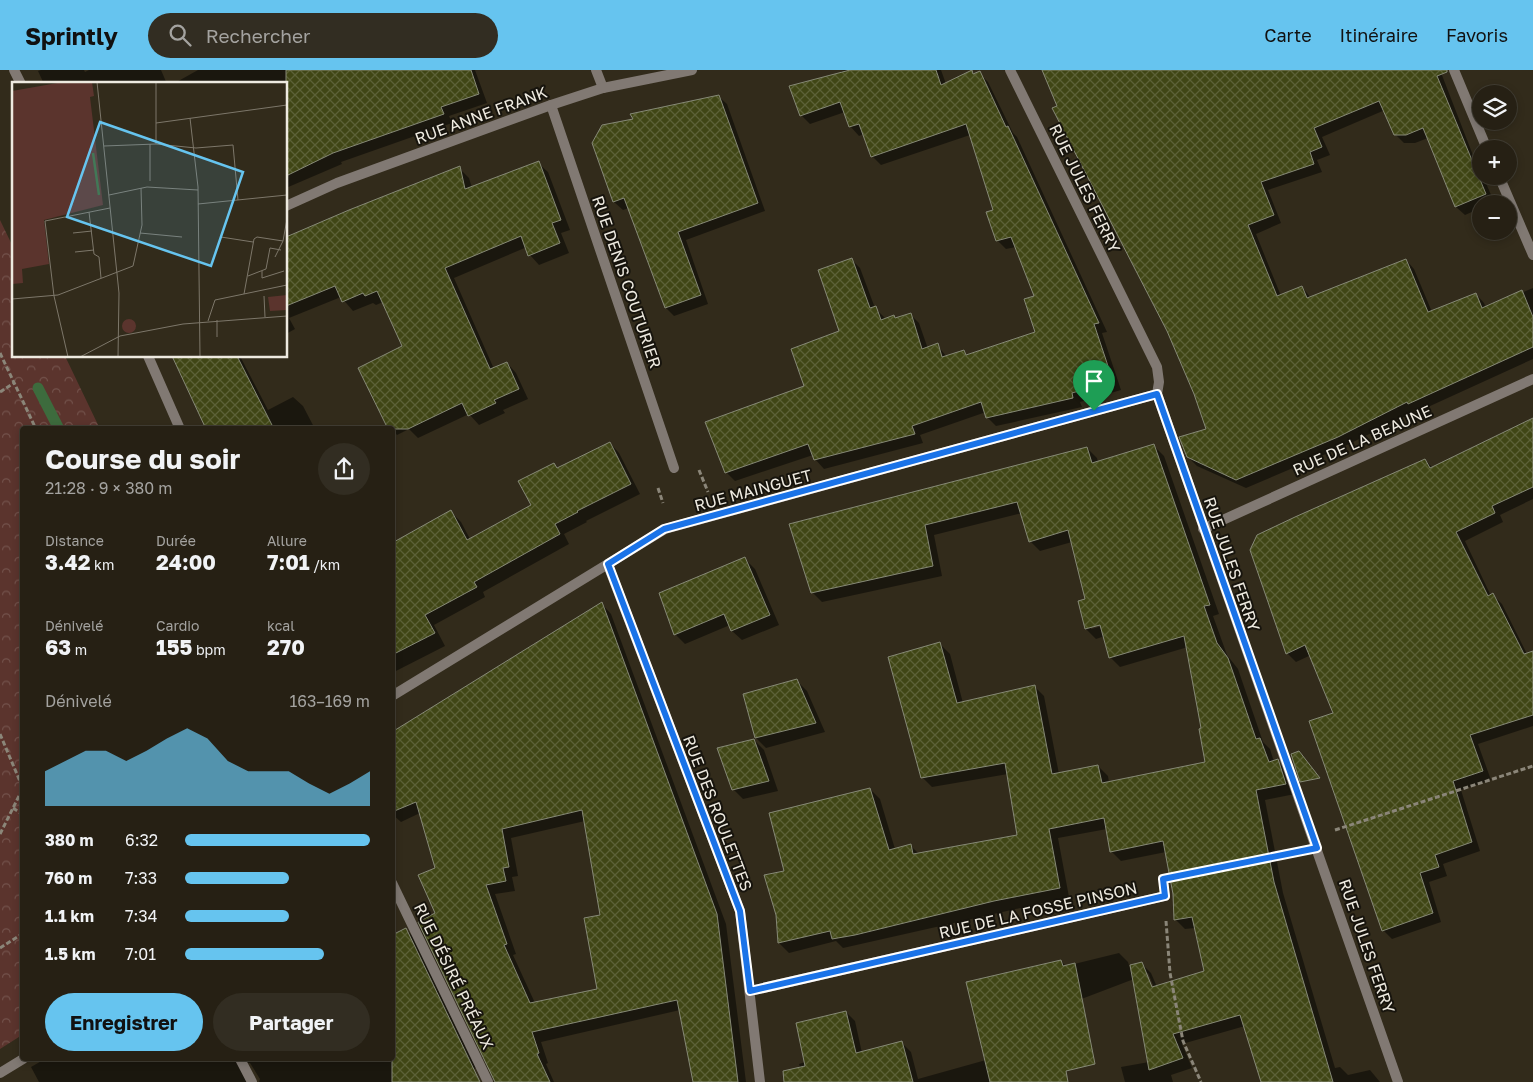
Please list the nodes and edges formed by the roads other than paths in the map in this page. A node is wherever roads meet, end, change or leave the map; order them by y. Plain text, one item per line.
1 (14, 70) edge
2 (596, 70) edge
3 (692, 70) edge
4 (1010, 70) edge
5 (1454, 70) edge
6 (20, 82) edge
7 (603, 88) junction
8 (551, 105) junction
9 (1483, 140) edge
10 (1503, 185) edge
11 (288, 205) edge
12 (1533, 256) edge
13 (149, 358) edge
14 (1533, 379) edge
15 (1157, 394) junction
16 (179, 426) edge
17 (674, 468) dead end
18 (1203, 529) junction
19 (608, 564) junction
20 (395, 694) edge
21 (395, 889) edge
22 (1165, 896) road end
23 (750, 991) junction
24 (20, 1061) edge
25 (241, 1061) edge
26 (0, 1073) edge
27 (252, 1082) edge
28 (488, 1082) edge
29 (760, 1082) edge
30 (1398, 1082) edge

1 - 6 street
2 - 7 street
3 - 7 street, RUE ANNE FRANK
4 - 15 street, RUE JULES FERRY
5 - 9 street
7 - 8 street, RUE ANNE FRANK
8 - 11 street, RUE ANNE FRANK
8 - 17 street, RUE DENIS COUTURIER
10 - 12 street
13 - 16 street
14 - 18 street, RUE DE LA BEAUNE
15 - 18 street, RUE JULES FERRY
15 - 19 street, RUE MAINGUET
18 - 30 street, RUE JULES FERRY
19 - 20 street, RUE MAINGUET
19 - 23 street, RUE DES ROULETTES
21 - 28 street, RUE DÉSIRÉ PRÉAUX
22 - 23 street, RUE DE LA FOSSE PINSON
23 - 29 street, RUE DES ROULETTES
24 - 26 street
25 - 27 street

